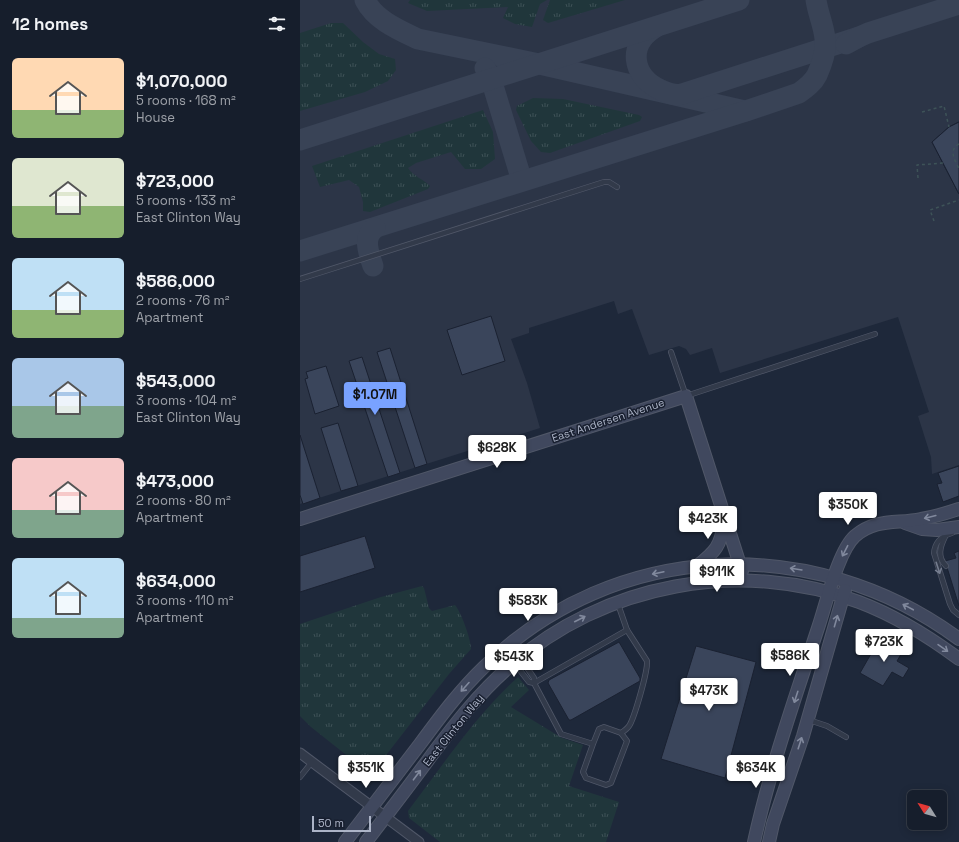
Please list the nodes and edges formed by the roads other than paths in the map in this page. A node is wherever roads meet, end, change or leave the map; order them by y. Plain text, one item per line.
1 (618, 187) dead end
2 (300, 279) edge
3 (875, 334) dead end
4 (671, 352) dead end
5 (686, 396) junction
6 (959, 509) edge
7 (725, 517) junction
8 (300, 519) edge
9 (900, 521) junction
10 (959, 528) edge
11 (946, 535) junction
12 (740, 565) junction
13 (697, 566) junction
14 (946, 566) dead end
15 (834, 578) junction
16 (745, 581) junction
17 (848, 582) junction
18 (829, 593) junction
19 (843, 597) junction
20 (576, 602) junction
21 (617, 602) junction
22 (959, 615) edge
23 (627, 630) junction
24 (959, 639) edge
25 (959, 659) edge
26 (517, 660) junction
27 (534, 683) junction
28 (808, 719) junction
29 (622, 733) junction
30 (846, 737) dead end
31 (593, 744) junction
32 (300, 753) edge
33 (312, 762) junction
34 (300, 777) edge
35 (372, 807) junction
36 (760, 816) junction
37 (385, 817) junction
38 (775, 820) junction
39 (345, 842) edge
40 (366, 842) edge
41 (419, 842) edge
42 (754, 842) edge
43 (769, 842) edge

1 - 2 lane
3 - 5 lane
4 - 5 lane
5 - 7 main road
5 - 8 main road, East Andersen Avenue
6 -> 9 main road
7 - 12 main road
7 - 13 main road
9 - 10 main road
9 -> 15 main road
10 - 11 lane
11 - 14 lane
11 -> 22 lane
12 - 13 main road, East Clinton Way
15 -> 12 main road, East Clinton Way
12 - 16 main road
13 -> 20 main road, East Clinton Way
15 - 17 main road, East Clinton Way
15 - 18 main road
16 - 18 main road, East Clinton Way
16 - 21 main road, East Clinton Way
17 - 19 main road
24 -> 17 main road, East Clinton Way
18 - 19 main road, East Clinton Way
18 -> 36 main road
19 -> 25 main road, East Clinton Way
28 -> 19 main road
20 - 26 main road
20 -> 35 main road, East Clinton Way
21 - 23 lane
26 -> 21 main road, East Clinton Way
23 - 27 lane
23 - 29 lane
26 - 27 lane
26 - 27 lane
37 -> 26 main road, East Clinton Way
27 - 31 lane
28 - 30 lane
38 -> 28 main road
29 - 31 lane
29 - 31 lane
32 - 33 street
33 - 34 lane
33 - 35 street
35 - 37 street
35 - 39 main road, East Clinton Way
36 - 38 main road
36 - 42 main road
37 - 40 main road, East Clinton Way
37 - 41 street
38 - 43 main road

